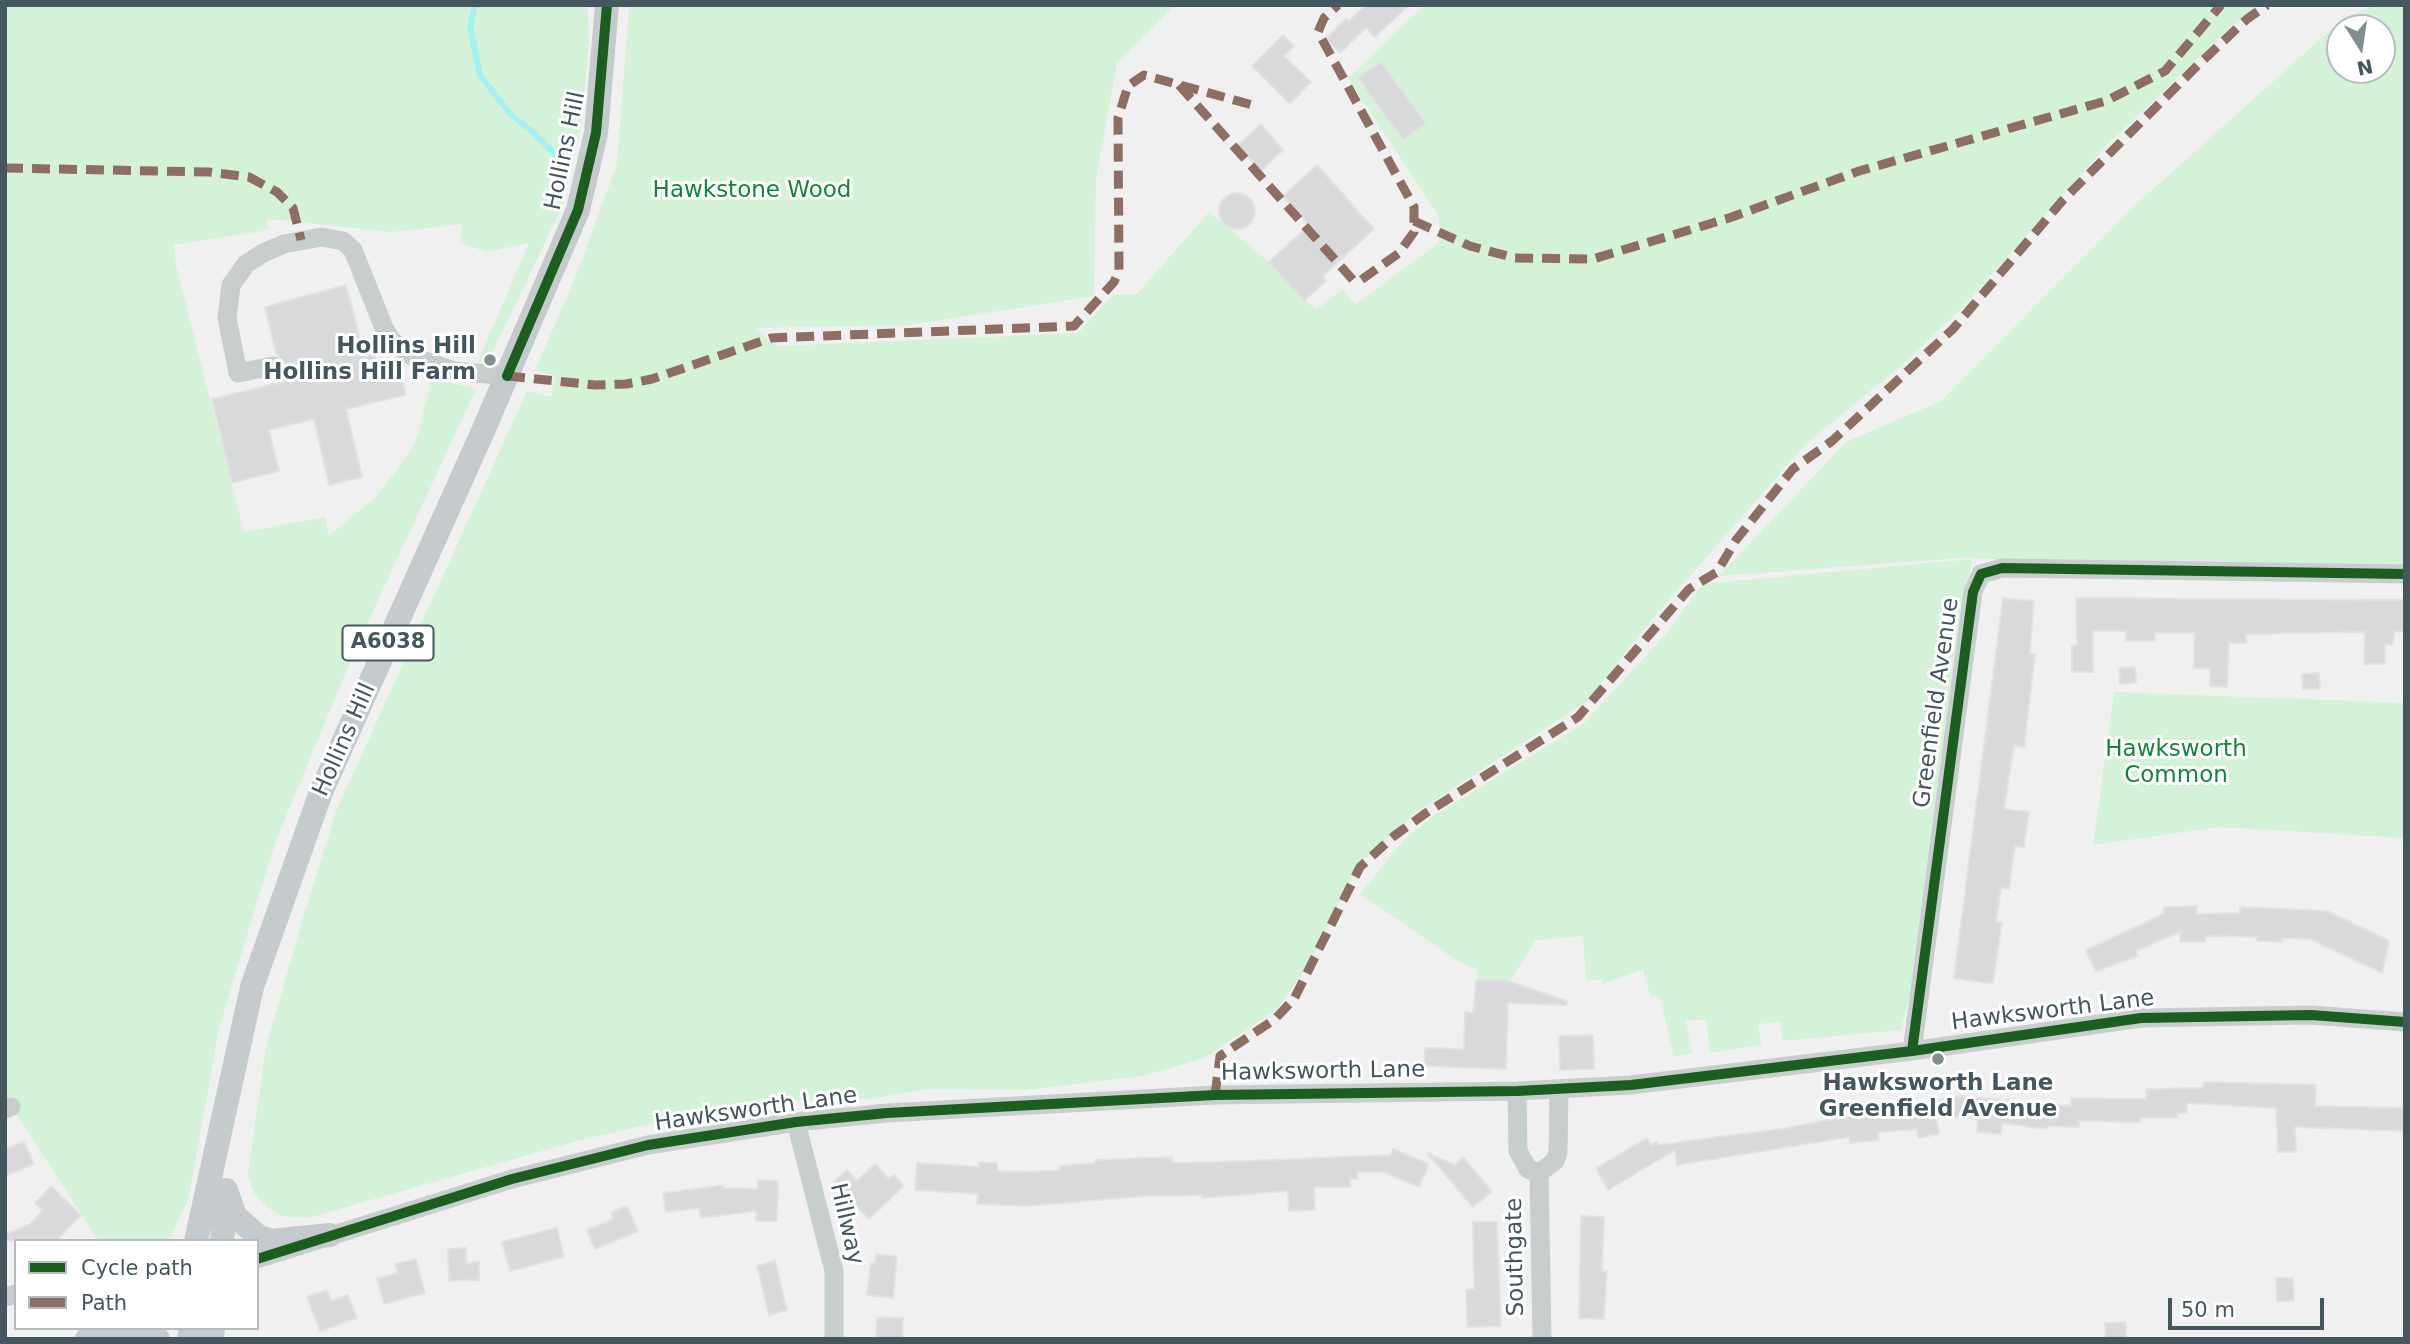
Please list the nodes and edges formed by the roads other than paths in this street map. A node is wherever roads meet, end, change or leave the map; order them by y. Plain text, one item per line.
1 (607, 5) edge
2 (273, 366) dead end
3 (507, 376) junction
4 (2405, 573) edge
5 (2405, 1022) edge
6 (1912, 1051) junction
7 (1559, 1089) junction
8 (1517, 1091) junction
9 (796, 1122) junction
10 (222, 1128) junction
11 (1539, 1174) junction
12 (226, 1190) junction
13 (330, 1235) junction
14 (196, 1239) edge
15 (222, 1239) edge
16 (259, 1258) edge
17 (119, 1330) edge
18 (87, 1339) edge
19 (158, 1339) edge
20 (834, 1339) edge
21 (1542, 1339) edge

1 - 3 main road, Hollins Hill / A6038
2 - 3 street
3 - 10 main road, Hollins Hill / A6038
4 - 6 street, Greenfield Avenue
5 - 6 street, Hawksworth Lane
6 - 7 street, Hawksworth Lane
7 - 8 street, Hawksworth Lane
7 - 11 street, Southgate
8 - 9 street, Hawksworth Lane
8 - 11 street, Southgate
9 - 13 street, Hawksworth Lane
9 - 20 street, Hillway
10 - 12 main road, Hollins Hill / A6038
10 - 14 main road, Hollins Hill / A6038
11 - 21 street, Southgate
12 - 13 main road
12 - 15 main road, Hollins Hill / A6038
13 - 16 street, Hawksworth Lane
17 - 18 main road
17 - 19 main road

